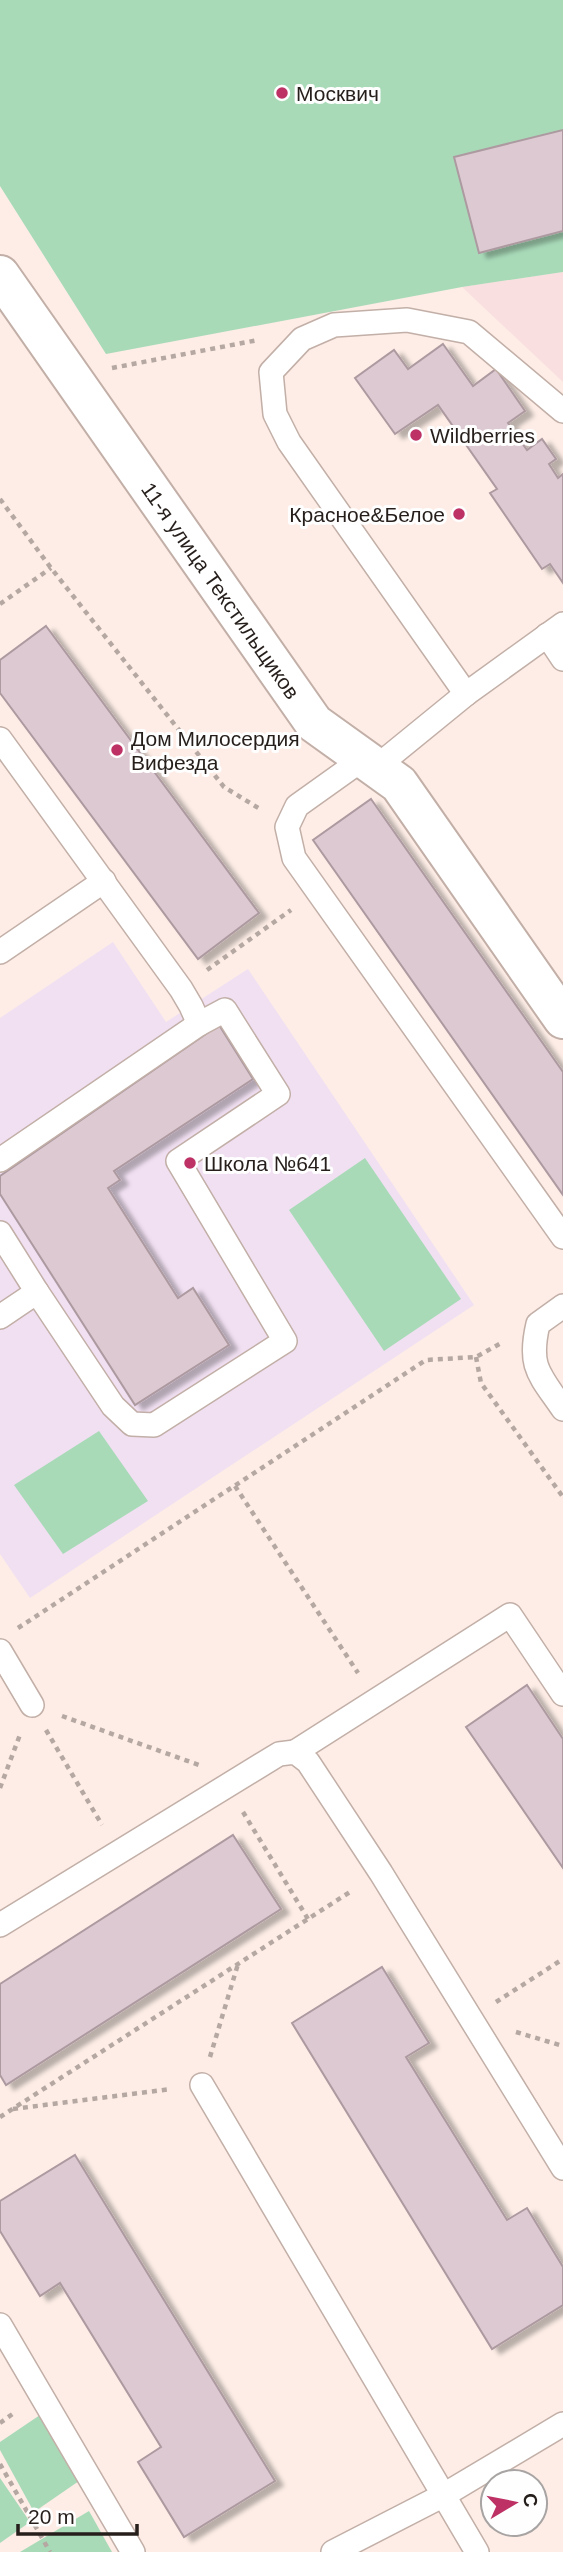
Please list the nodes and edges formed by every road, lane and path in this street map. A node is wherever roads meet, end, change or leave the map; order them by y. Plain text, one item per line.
1 (0, 275) edge
2 (268, 338) dead end
3 (70, 376) junction
4 (563, 411) edge
5 (0, 499) edge
6 (51, 568) junction
7 (0, 604) edge
8 (555, 630) edge
9 (563, 659) edge
10 (467, 694) junction
11 (0, 739) edge
12 (379, 771) junction
13 (287, 827) junction
14 (104, 881) junction
15 (318, 891) junction
16 (0, 952) edge
17 (181, 989) junction
18 (563, 1019) edge
19 (199, 1024) junction
20 (0, 1160) edge
21 (0, 1233) edge
22 (563, 1237) edge
23 (37, 1292) junction
24 (563, 1306) edge
25 (0, 1317) edge
26 (563, 1409) edge
27 (235, 1486) junction
28 (563, 1497) edge
29 (6, 1642) edge
30 (563, 1694) edge
31 (376, 1700) junction
32 (32, 1705) junction
33 (295, 1752) junction
34 (232, 1783) junction
35 (0, 1788) edge
36 (118, 1853) junction
37 (381, 1873) junction
38 (308, 1919) junction
39 (0, 1925) edge
40 (563, 1959) edge
41 (238, 1964) junction
42 (472, 2018) junction
43 (202, 2085) junction
44 (11, 2110) junction
45 (0, 2117) edge
46 (563, 2168) edge
47 (0, 2325) edge
48 (563, 2424) edge
49 (0, 2464) edge
50 (444, 2495) junction
51 (50, 2552) edge
52 (134, 2552) edge
53 (333, 2552) edge
54 (477, 2552) edge

1 - 3 street, 11-я улица Текстильщиков
2 - 3 path
3 - 12 street, 11-я улица Текстильщиков
4 - 10 lane
5 - 6 path
6 - 7 path
6 - 13 path
8 - 9 lane
8 - 10 lane
10 - 12 lane
11 - 14 lane
12 - 13 lane
12 - 18 street, 11-я улица Текстильщиков
13 - 15 lane
14 - 16 lane
14 - 17 lane
15 - 17 path
15 - 22 lane
17 - 19 lane
19 - 20 lane
19 - 23 lane
21 - 23 lane
23 - 25 lane
24 - 26 lane
27 - 28 path
27 - 29 path
27 - 31 path
29 - 32 lane
30 - 31 lane
31 - 33 lane
32 - 34 path
32 - 35 path
32 - 36 path
33 - 34 lane
33 - 37 lane
34 - 36 lane
34 - 38 path
36 - 39 lane
37 - 38 path
37 - 42 lane
38 - 41 path
40 - 42 path
41 - 43 path
41 - 44 path
42 - 46 lane
43 - 44 path
43 - 50 lane
44 - 45 path
47 - 52 lane
48 - 50 lane
49 - 51 path
50 - 53 lane
50 - 54 lane

